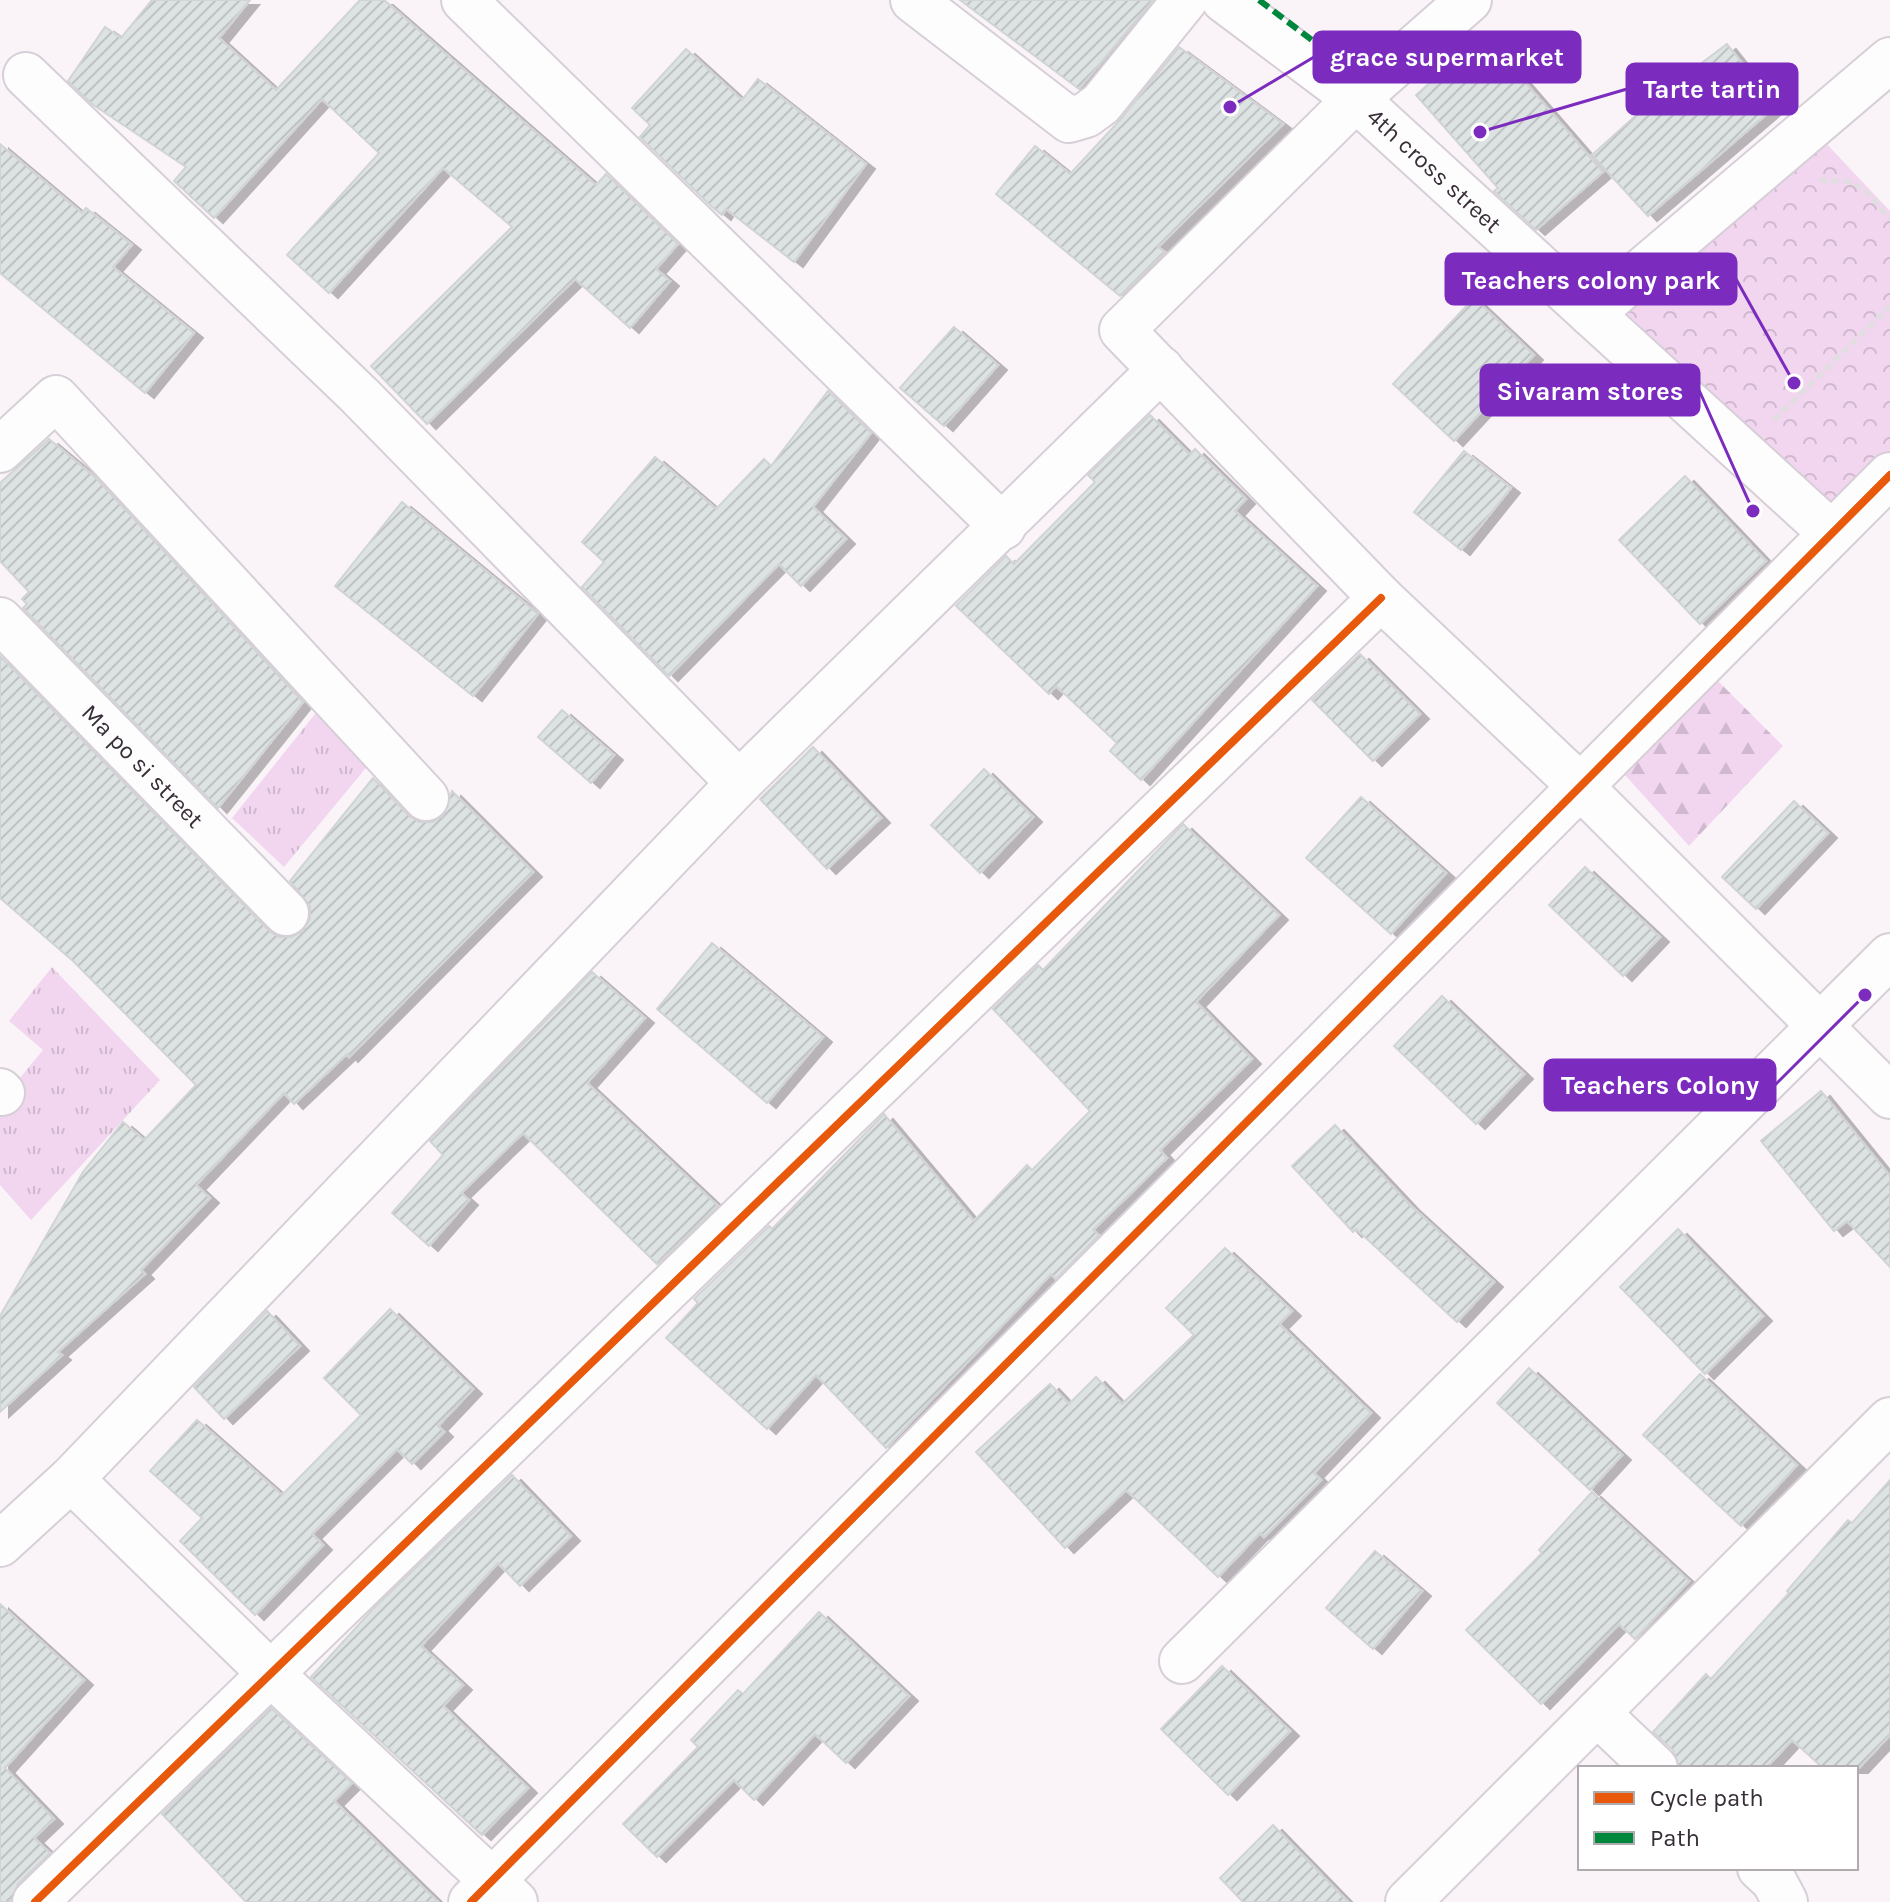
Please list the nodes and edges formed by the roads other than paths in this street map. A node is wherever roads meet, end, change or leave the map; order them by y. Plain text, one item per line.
1 (464, 0) edge
2 (913, 0) edge
3 (1185, 0) edge
4 (1224, 0) edge
5 (1469, 0) edge
6 (1890, 60) edge
7 (26, 75) dead end
8 (1356, 99) junction
9 (1591, 314) junction
10 (1161, 369) junction
11 (0, 450) edge
12 (1890, 475) edge
13 (1003, 527) junction
14 (1830, 532) junction
15 (1381, 598) junction
16 (0, 620) edge
17 (739, 783) junction
18 (1580, 786) junction
19 (426, 798) dead end
20 (286, 913) dead end
21 (1890, 956) edge
22 (1821, 1027) junction
23 (1890, 1096) edge
24 (1890, 1420) edge
25 (71, 1479) junction
26 (0, 1544) edge
27 (1182, 1661) dead end
28 (269, 1672) junction
29 (1597, 1713) junction
30 (1653, 1766) edge
31 (1762, 1870) edge
32 (493, 1894) edge
33 (35, 1902) edge
34 (1408, 1902) edge
35 (1785, 1902) edge

1 - 13 street
2 - 3 street
4 - 8 street, 4th cross street
5 - 8 street
6 - 9 street
7 - 17 street
8 - 9 street, 4th cross street
8 - 10 street
9 - 14 street, 4th cross street
10 - 13 street
10 - 15 street
11 - 19 street
12 - 14 street
13 - 17 street
14 - 18 street
15 - 18 street
15 - 28 street
16 - 20 street, Ma po si street
17 - 25 street
18 - 22 street
18 - 32 street
21 - 22 street
22 - 23 street
22 - 27 street
24 - 29 street
25 - 26 street
25 - 28 street
28 - 32 street
28 - 33 street
29 - 30 street
29 - 34 street
31 - 35 street

